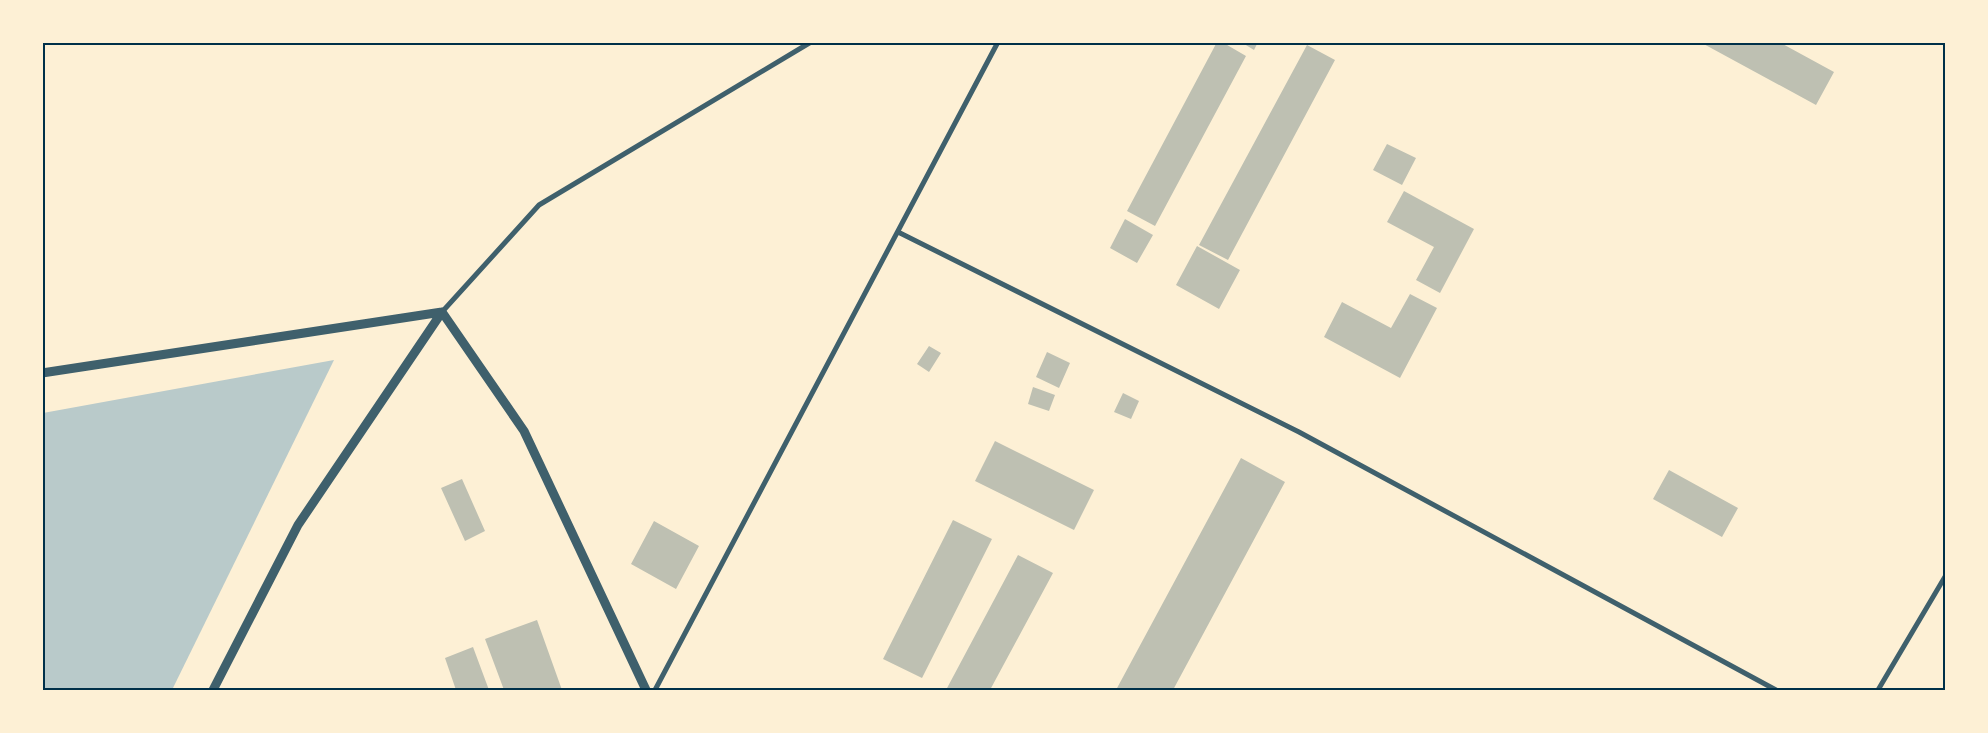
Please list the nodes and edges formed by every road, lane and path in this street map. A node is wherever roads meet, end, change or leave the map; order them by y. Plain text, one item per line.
1 (811, 42) edge
2 (998, 42) edge
3 (898, 232) junction
4 (442, 312) junction
5 (42, 373) edge
6 (1946, 575) edge
7 (213, 690) edge
8 (646, 690) edge
9 (654, 690) edge
10 (1776, 690) edge
11 (1878, 690) edge

1 - 4 street
2 - 3 street
3 - 9 street
3 - 10 street
4 - 5 street
4 - 7 street
4 - 8 street
6 - 11 street

